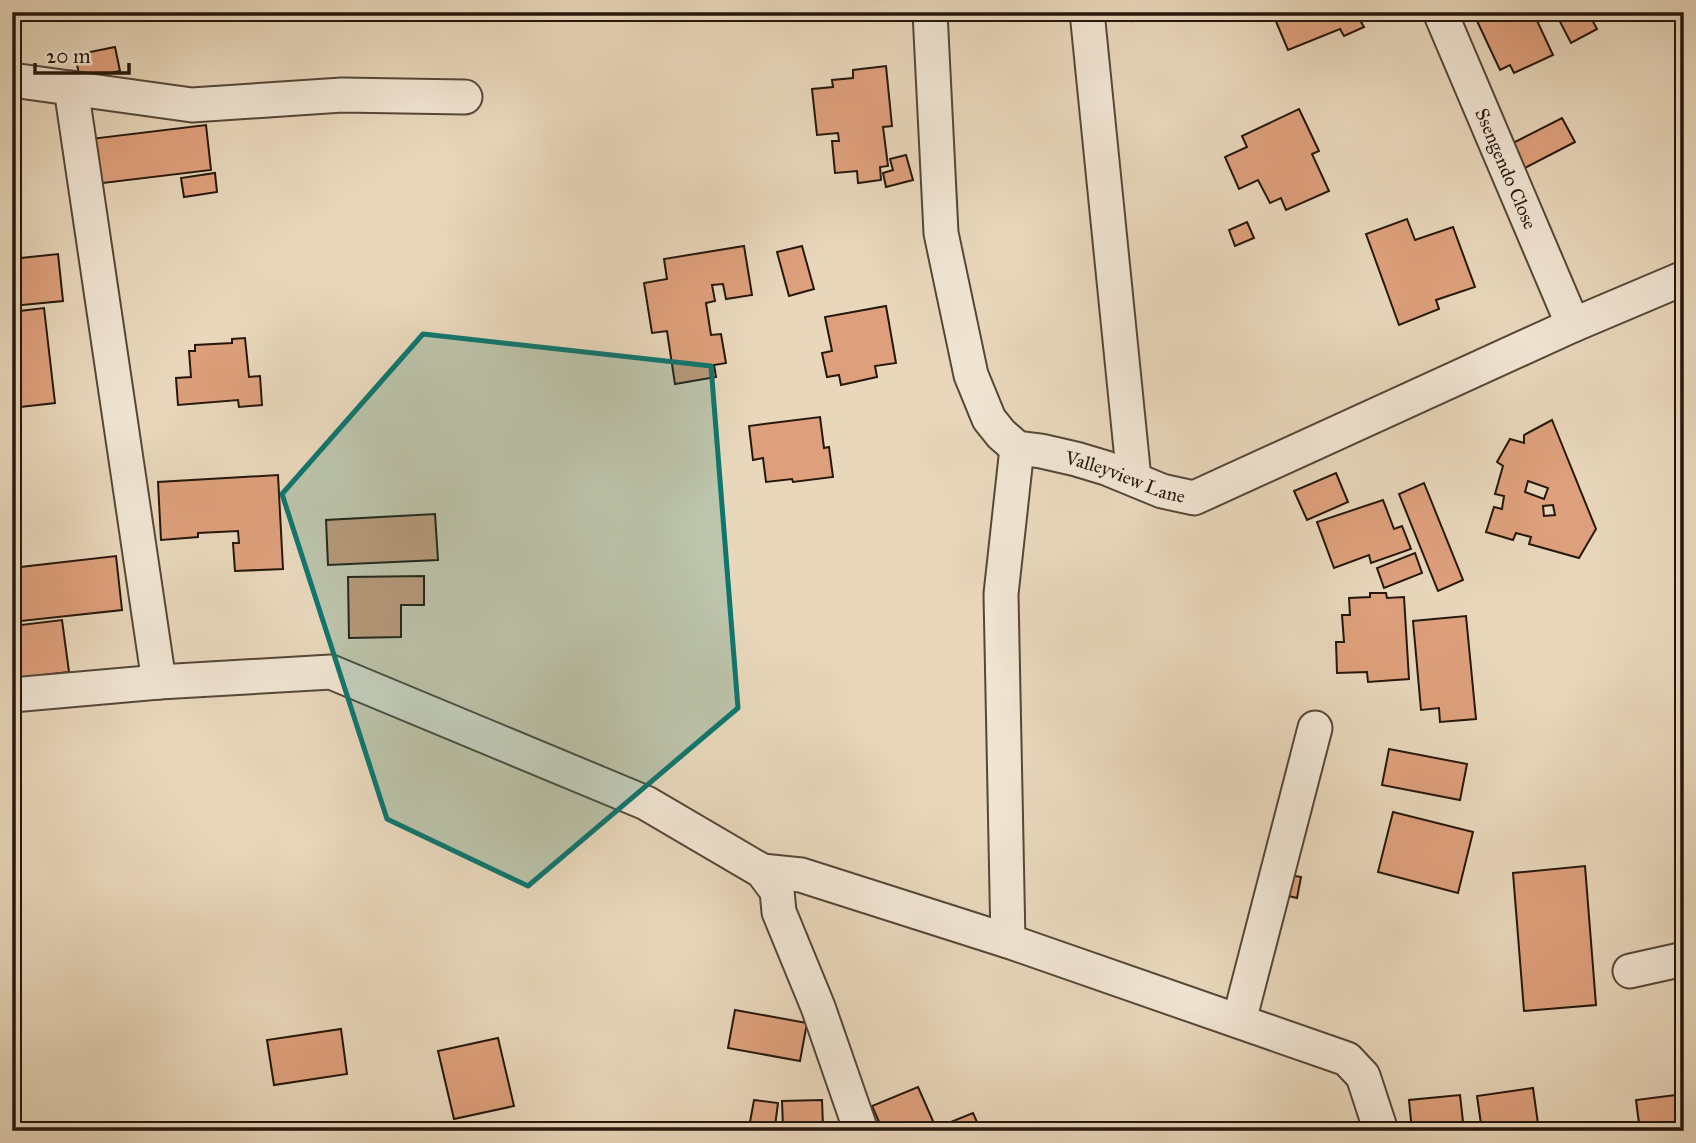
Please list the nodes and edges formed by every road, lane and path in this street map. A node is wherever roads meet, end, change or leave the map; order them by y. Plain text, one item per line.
1 (930, 12) edge
2 (1087, 12) edge
3 (1440, 12) edge
4 (12, 80) edge
5 (71, 88) junction
6 (465, 97) dead end
7 (1684, 278) edge
8 (1573, 325) junction
9 (1017, 448) junction
10 (1134, 478) junction
11 (159, 682) junction
12 (12, 695) edge
13 (1315, 728) dead end
14 (762, 871) junction
15 (1007, 941) junction
16 (1684, 959) edge
17 (1630, 971) dead end
18 (1239, 1021) junction
19 (862, 1131) edge
20 (1381, 1131) edge

1 - 9 street
2 - 10 street
3 - 8 street, Ssengendo Close
4 - 5 street
5 - 6 street
5 - 11 street
7 - 8 street, Valleyview Lane
8 - 10 street, Valleyview Lane
9 - 10 street, Valleyview Lane
9 - 15 street
11 - 12 street
11 - 14 street
13 - 18 street
14 - 15 street
14 - 19 street
15 - 18 street
16 - 17 street
18 - 20 street

